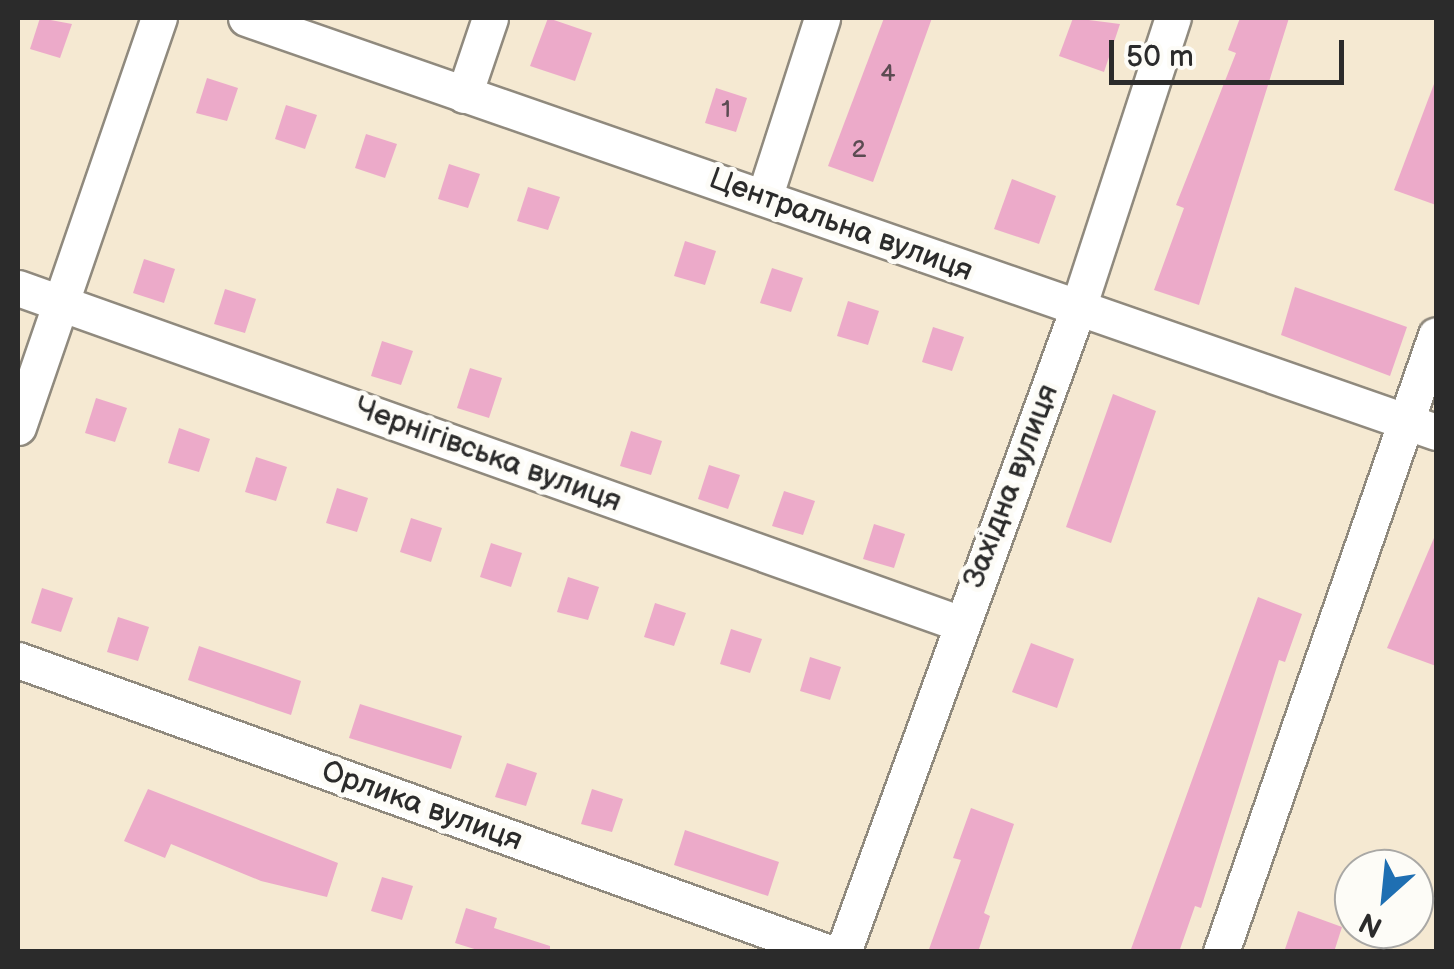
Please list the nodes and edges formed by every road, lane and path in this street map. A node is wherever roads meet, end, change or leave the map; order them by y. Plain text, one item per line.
1 (158, 18) edge
2 (246, 18) edge
3 (490, 18) edge
4 (822, 18) edge
5 (1173, 18) edge
6 (464, 95) junction
7 (765, 195) junction
8 (18, 288) edge
9 (60, 303) junction
10 (1077, 311) junction
11 (1436, 335) edge
12 (18, 426) edge
13 (1422, 427) edge
14 (959, 623) junction
15 (18, 660) edge
16 (827, 952) edge
17 (843, 952) edge
18 (1221, 952) edge

1 - 9 street
2 - 6 street, Центральна вулиця
3 - 6 street
4 - 7 street
5 - 10 street, Західна вулиця
6 - 7 street, Центральна вулиця
7 - 10 street, Центральна вулиця
8 - 9 street, Чернігівська вулиця
9 - 12 street
9 - 14 street, Чернігівська вулиця
10 - 13 street, Центральна вулиця
10 - 14 street, Західна вулиця
11 - 13 street
13 - 18 street
14 - 17 street, Західна вулиця
15 - 16 street, Орлика вулиця

